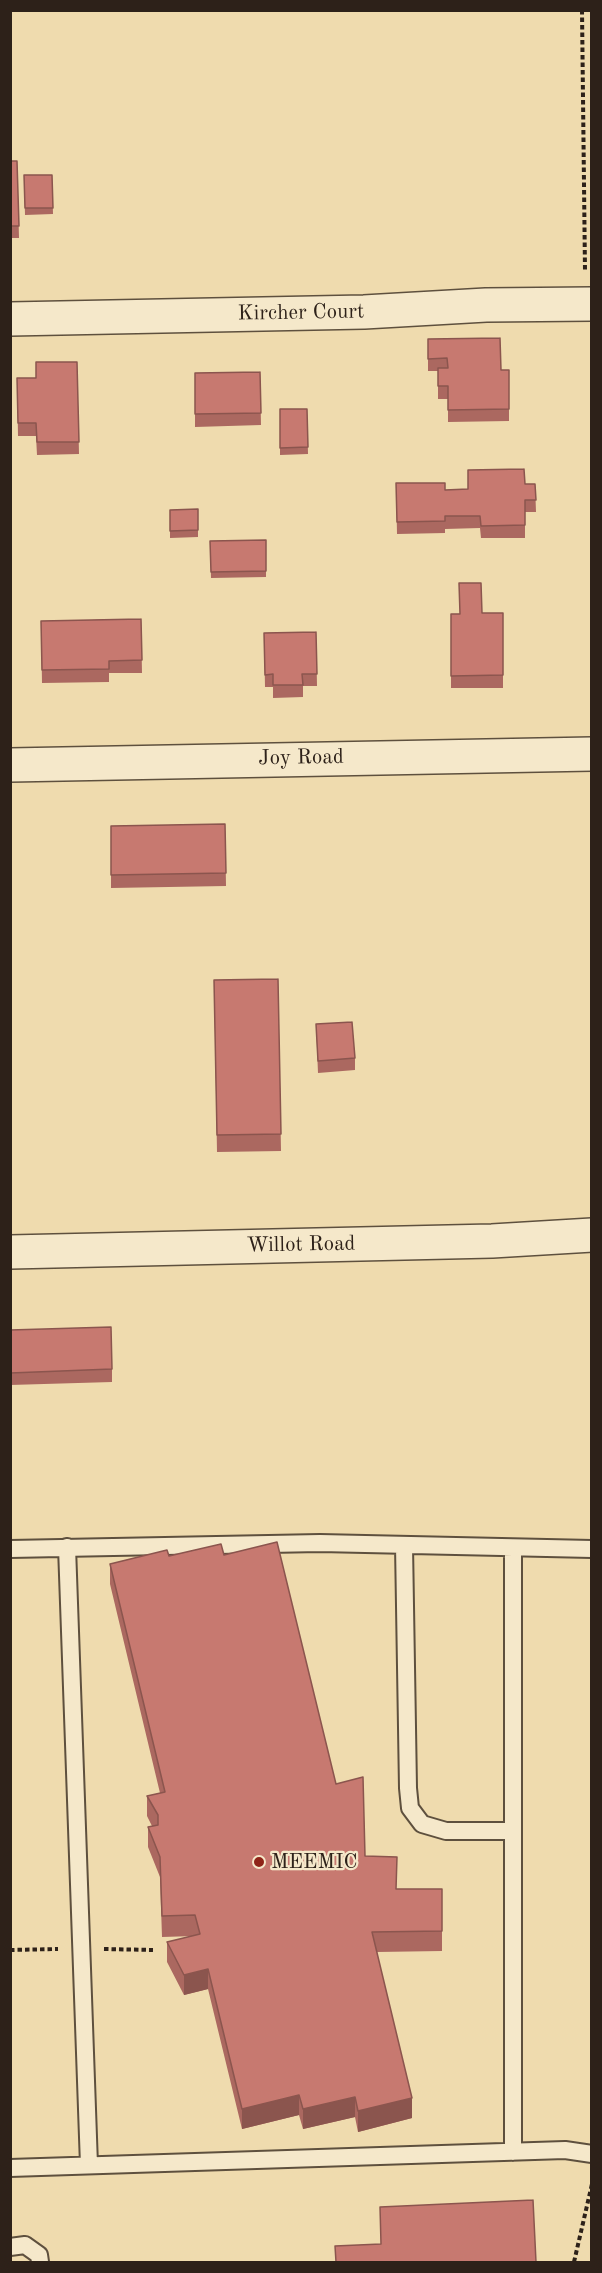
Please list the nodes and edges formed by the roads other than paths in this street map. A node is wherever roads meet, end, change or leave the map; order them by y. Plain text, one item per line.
1 (588, 304) edge
2 (10, 319) edge
3 (591, 754) edge
4 (10, 765) edge
5 (591, 1235) edge
6 (10, 1252) edge
7 (404, 1545) junction
8 (67, 1547) junction
9 (513, 1548) junction
10 (10, 1549) edge
11 (591, 1549) edge
12 (513, 1831) junction
13 (513, 2152) junction
14 (591, 2154) edge
15 (89, 2165) junction
16 (10, 2168) edge
17 (10, 2247) edge
18 (40, 2262) edge

1 - 2 street, Kircher Court
3 - 4 street, Joy Road
5 - 6 street, Willot Road
7 - 8 lane
7 - 9 lane
7 - 12 lane
8 - 10 lane
8 - 15 lane
9 - 11 lane
9 - 12 lane
12 - 13 lane
13 - 14 lane
13 - 15 lane
15 - 16 lane
17 - 18 lane

